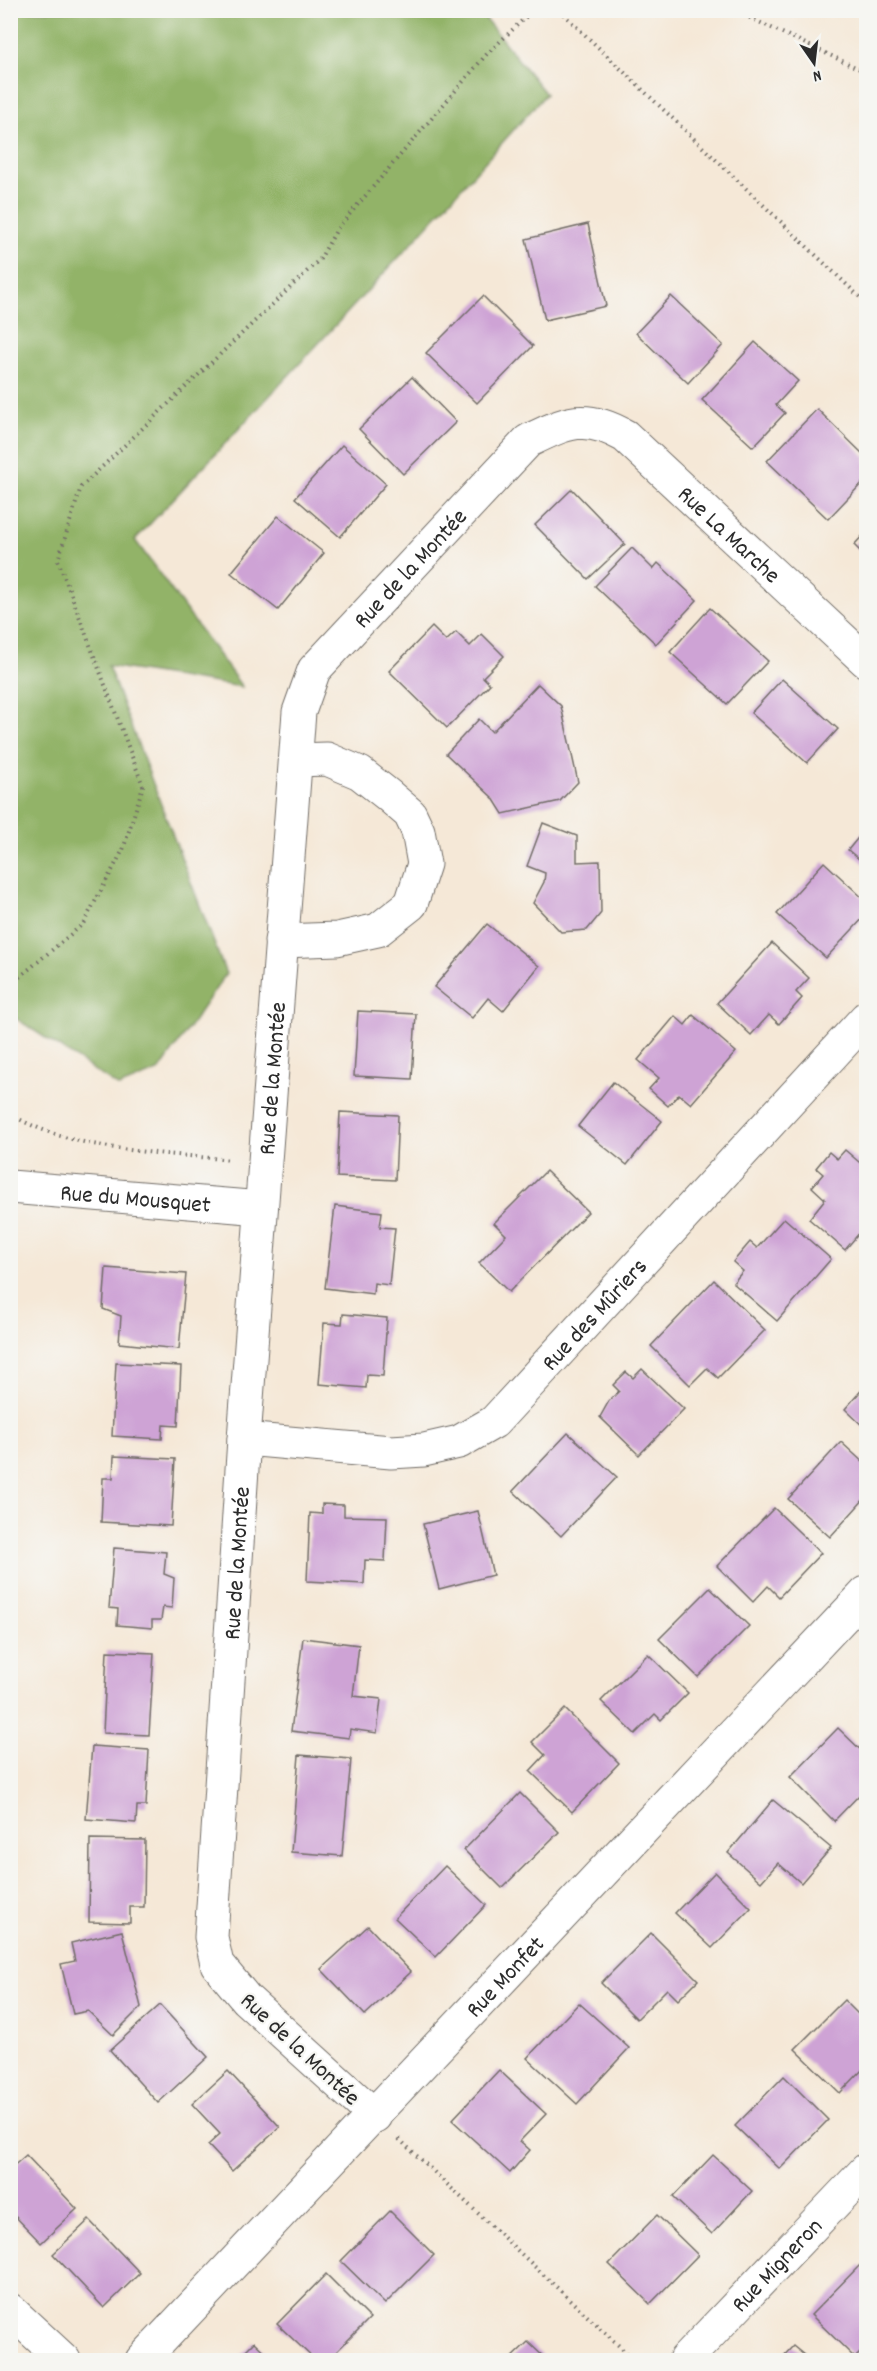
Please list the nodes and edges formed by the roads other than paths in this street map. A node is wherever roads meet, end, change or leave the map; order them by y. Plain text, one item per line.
1 (585, 422) joint
2 (867, 661) edge
3 (296, 760) junction
4 (281, 941) junction
5 (867, 1018) edge
6 (10, 1187) edge
7 (261, 1208) junction
8 (244, 1439) junction
9 (867, 1593) edge
10 (375, 2116) junction
11 (867, 2170) edge
12 (10, 2310) edge
13 (64, 2361) edge
14 (142, 2361) edge
15 (685, 2361) edge

1 - 2 street, Rue La Marche
1 - 3 street, Rue de la Montée
3 - 4 street, Rue de la Montée
3 - 4 street
4 - 7 street, Rue de la Montée
5 - 8 street, Rue des Mûriers
6 - 7 street, Rue du Mousquet
7 - 8 street, Rue de la Montée
8 - 10 street, Rue de la Montée
9 - 10 street, Rue Monfet
10 - 14 street, Rue Monfet
11 - 15 street, Rue Migneron
12 - 13 street

